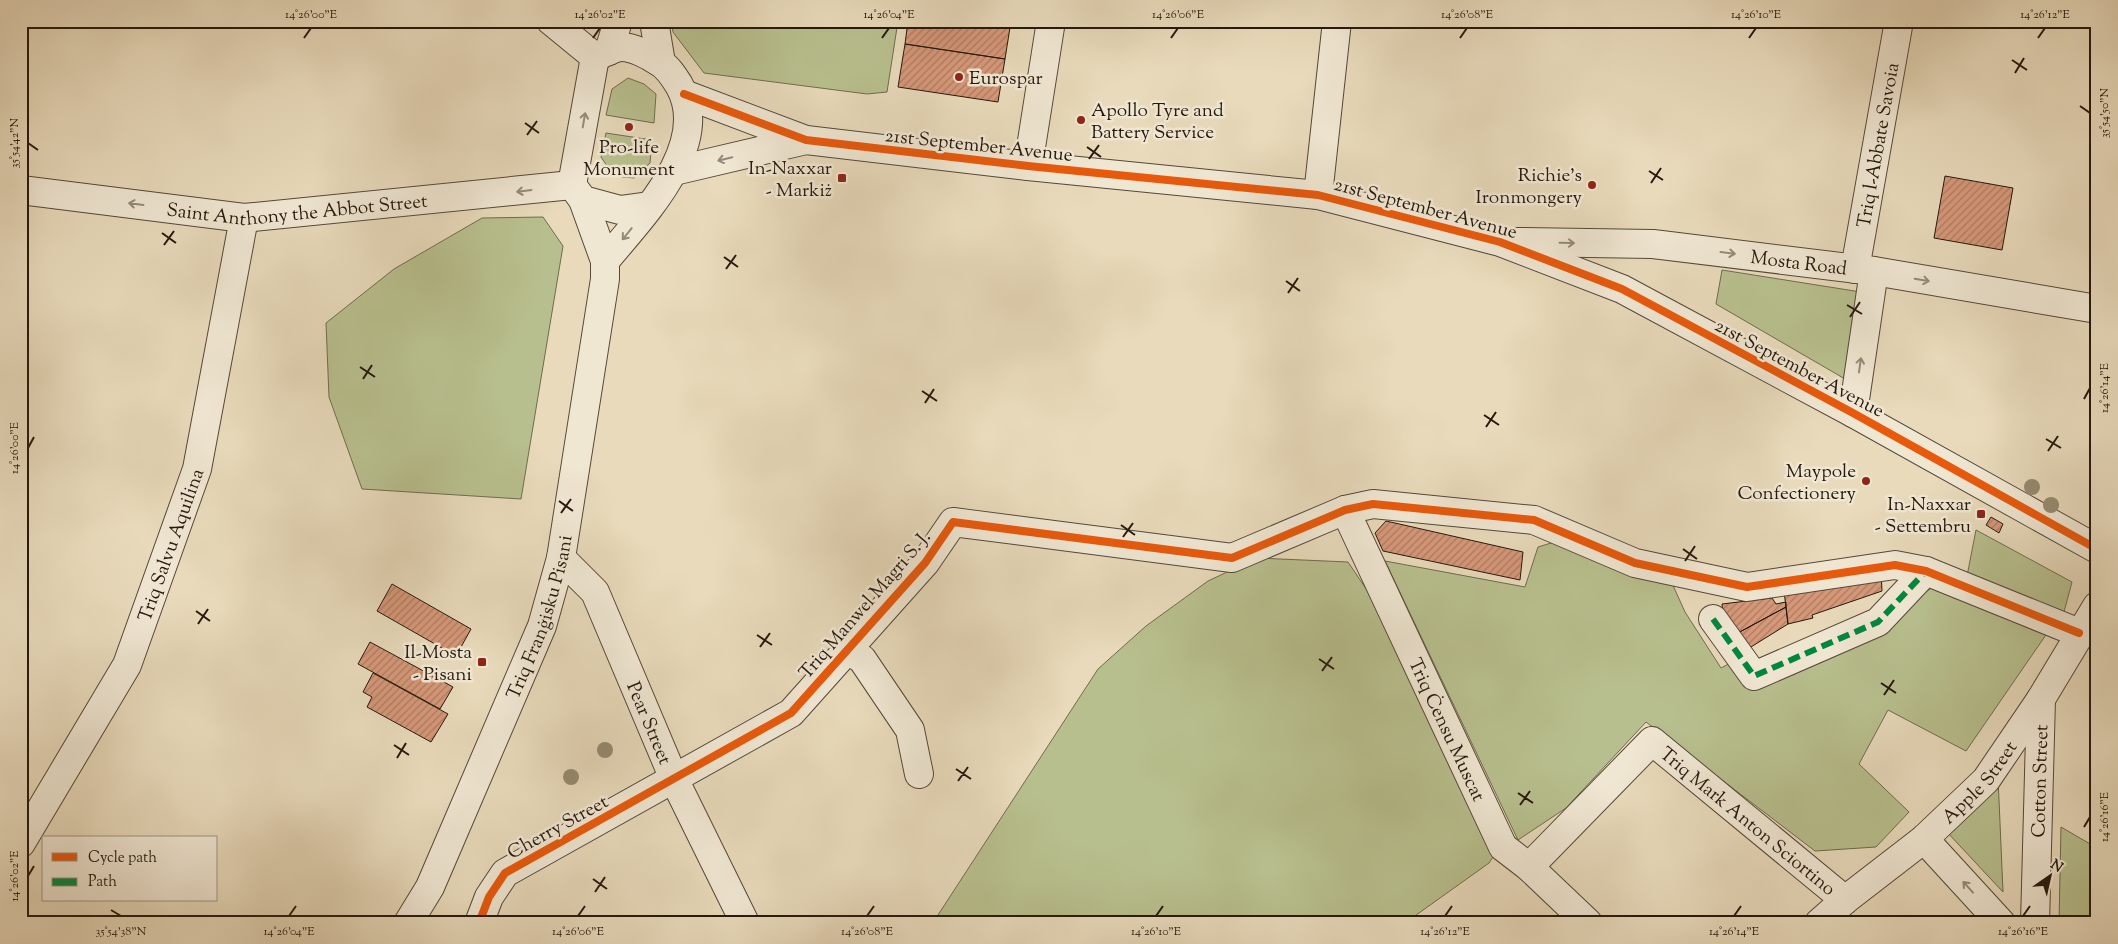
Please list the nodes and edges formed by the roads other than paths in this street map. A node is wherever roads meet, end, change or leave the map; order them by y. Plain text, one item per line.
1 (550, 21) edge
2 (618, 21) edge
3 (654, 21) edge
4 (1051, 21) edge
5 (1337, 21) edge
6 (1899, 21) edge
7 (602, 54) junction
8 (661, 63) junction
9 (684, 94) junction
10 (806, 140) junction
11 (1028, 166) junction
12 (674, 171) junction
13 (21, 190) edge
14 (578, 192) junction
15 (1318, 195) junction
16 (649, 206) junction
17 (244, 218) junction
18 (1500, 242) junction
19 (605, 261) junction
20 (1865, 270) junction
21 (2097, 310) edge
22 (1853, 413) junction
23 (1345, 510) junction
24 (2097, 549) edge
25 (561, 558) junction
26 (1926, 571) junction
27 (2097, 606) edge
28 (1713, 619) dead end
29 (2079, 632) junction
30 (847, 650) junction
31 (2041, 699) junction
32 (919, 774) dead end
33 (674, 779) junction
34 (1924, 839) junction
35 (21, 843) edge
36 (1529, 867) junction
37 (1845, 900) junction
38 (408, 923) edge
39 (479, 923) edge
40 (744, 923) edge
41 (1588, 923) edge
42 (1819, 923) edge
43 (2001, 923) edge
44 (2034, 923) edge

1 - 7 street
2 - 7 street
3 - 8 street
4 - 11 street
5 - 15 street
6 - 20 street, Triq l-Abbate Savoia
7 - 8 street
14 -> 7 street
8 - 9 street
9 - 10 street, 21st September Avenue
9 - 12 street
10 - 11 street, 21st September Avenue
10 -> 12 street, 21st September Avenue
11 - 15 street, 21st September Avenue
12 - 16 street
17 -> 13 street, Saint Anthony the Abbot Street
14 - 16 street
14 -> 17 street, Saint Anthony the Abbot Street
14 - 19 street, Triq Franġisku Pisani
15 - 18 street, 21st September Avenue
16 -> 19 street
17 - 35 street, Triq Salvu Aquilina
18 -> 20 street, Mosta Road
18 - 22 street, 21st September Avenue
19 - 25 street, Triq Franġisku Pisani
20 -> 21 street, Mosta Road
22 -> 20 street, 21st September Avenue
22 - 24 street, 21st September Avenue
23 - 26 street, Triq Manwel Magri S. J.
23 - 30 street, Triq Manwel Magri S. J.
23 - 36 street, Triq Ċensu Muscat
25 - 33 street, Pear Street
25 - 38 street, Triq Franġisku Pisani
26 - 28 street
26 - 29 street, Triq Manwel Magri S. J.
27 - 29 street, Apple Street
29 - 31 street, Apple Street
30 - 32 street
30 - 33 street, Triq Manwel Magri S. J.
31 - 34 street, Apple Street
31 - 44 street, Cotton Street
33 - 39 street, Cherry Street
33 - 40 street, Pear Street
34 - 37 street, Apple Street
43 -> 34 street
36 - 37 street, Triq Mark Anton Sciortino
36 - 41 street, Triq Ċensu Muscat
37 - 42 street, Apple Street

